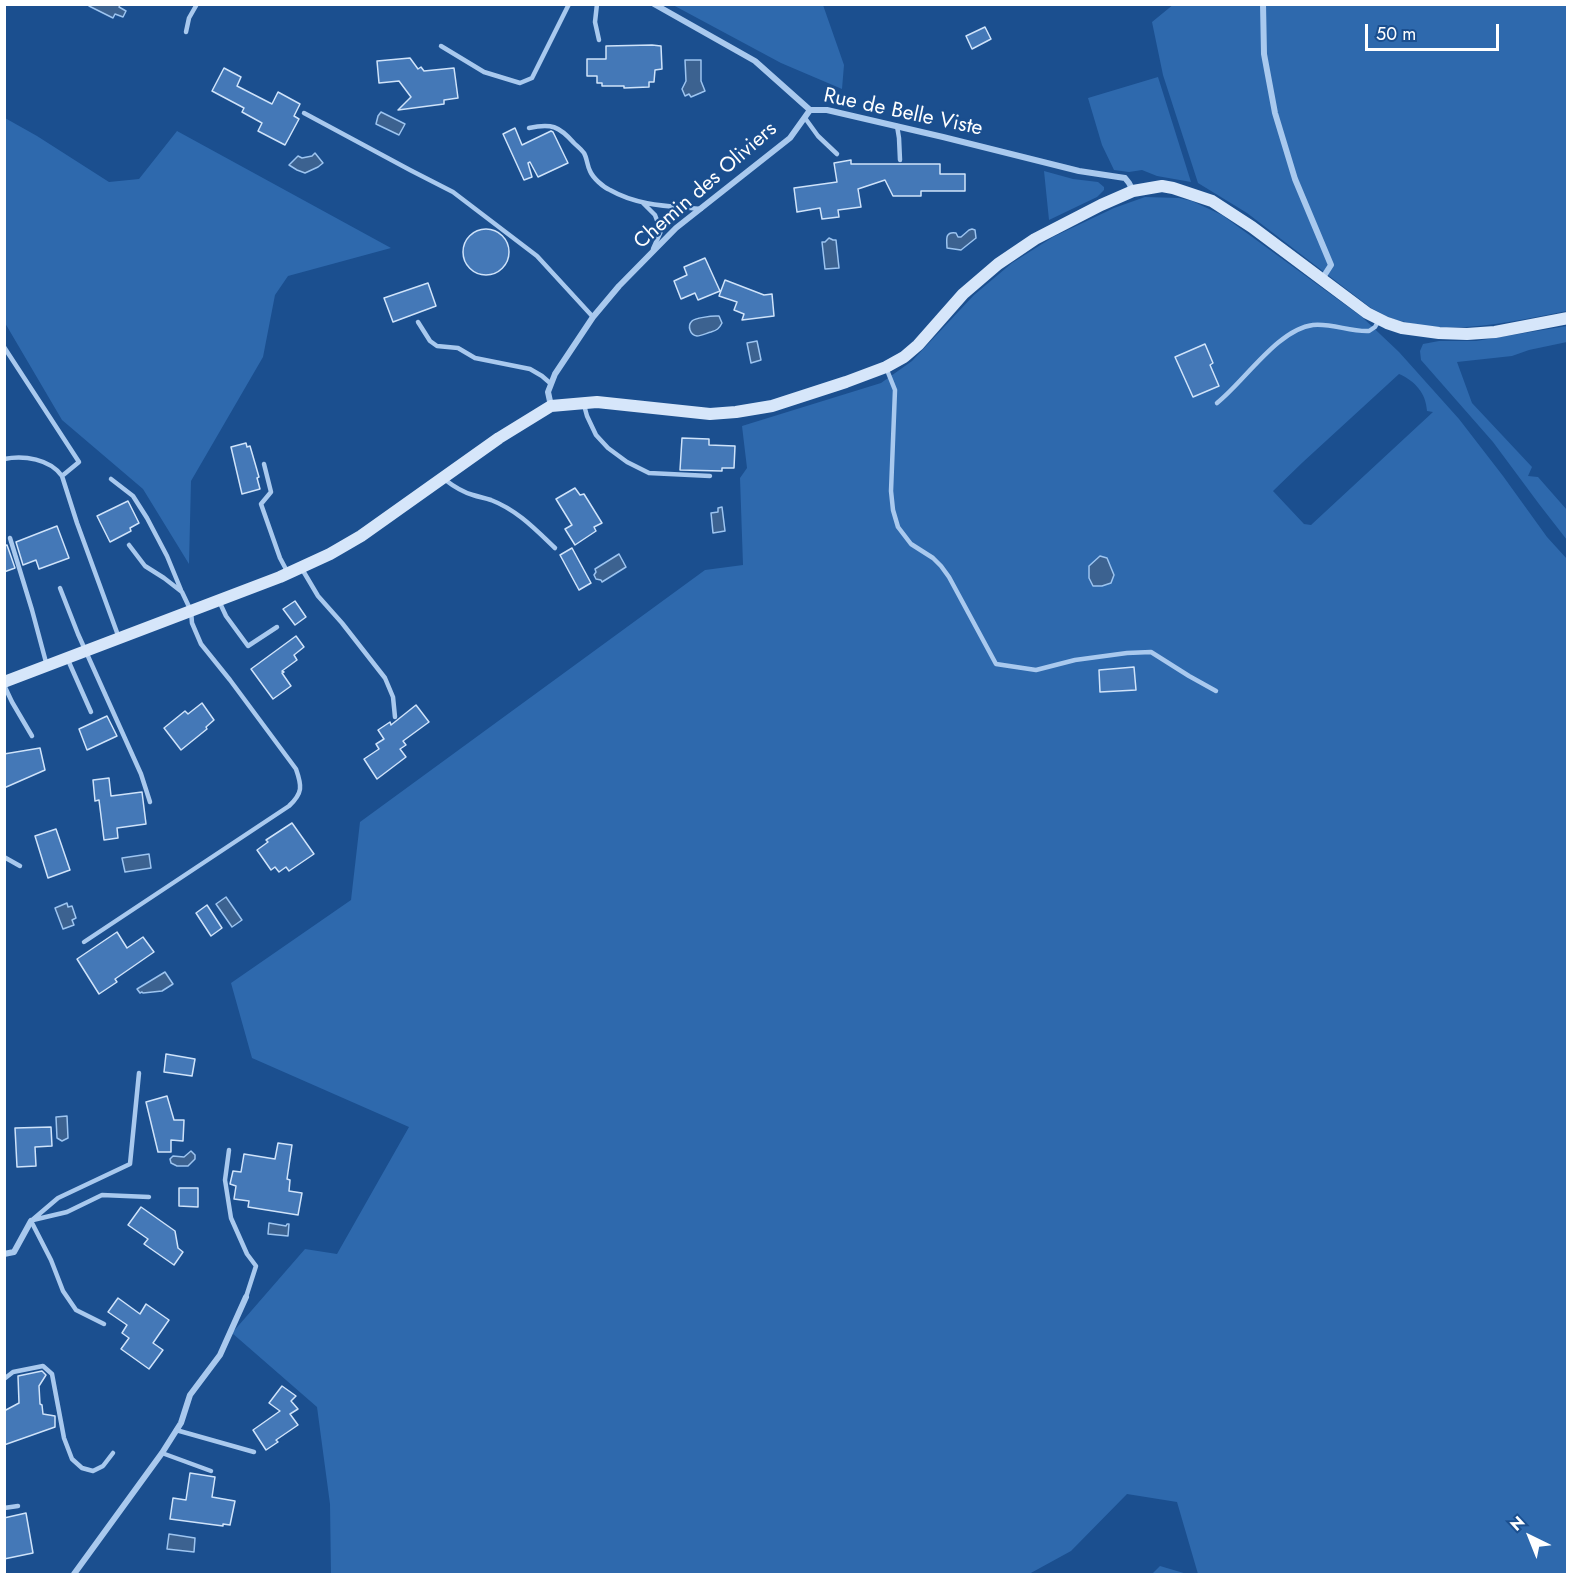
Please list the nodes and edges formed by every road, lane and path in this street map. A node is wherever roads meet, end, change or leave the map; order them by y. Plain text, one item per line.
1 (197, 4) edge
2 (569, 4) edge
3 (597, 4) edge
4 (654, 4) edge
5 (1263, 4) edge
6 (186, 32) dead end
7 (599, 40) dead end
8 (441, 46) dead end
9 (810, 110) junction
10 (304, 113) dead end
11 (805, 118) junction
12 (897, 126) junction
13 (529, 128) dead end
14 (837, 154) dead end
15 (900, 160) dead end
16 (1133, 190) junction
17 (643, 203) junction
18 (701, 209) junction
19 (651, 254) junction
20 (1322, 279) junction
21 (593, 317) junction
22 (1568, 318) edge
23 (1379, 320) junction
24 (418, 322) dead end
25 (4, 347) edge
26 (886, 367) junction
27 (550, 383) junction
28 (583, 402) junction
29 (1217, 403) dead end
30 (551, 406) junction
31 (4, 459) edge
32 (264, 464) dead end
33 (63, 476) junction
34 (710, 476) dead end
35 (442, 478) junction
36 (111, 479) dead end
37 (10, 538) dead end
38 (129, 545) dead end
39 (555, 548) dead end
40 (301, 567) junction
41 (288, 573) junction
42 (60, 588) dead end
43 (182, 592) junction
44 (219, 601) junction
45 (190, 611) junction
46 (277, 627) dead end
47 (119, 638) junction
48 (86, 650) junction
49 (67, 658) junction
50 (47, 666) junction
51 (4, 683) edge
52 (1216, 691) dead end
53 (91, 712) dead end
54 (395, 717) dead end
55 (32, 736) dead end
56 (150, 802) dead end
57 (4, 857) edge
58 (20, 866) dead end
59 (84, 942) dead end
60 (140, 1073) dead end
61 (229, 1150) dead end
62 (149, 1197) dead end
63 (31, 1221) junction
64 (4, 1254) edge
65 (246, 1297) joint
66 (104, 1324) dead end
67 (4, 1378) edge
68 (176, 1430) junction
69 (254, 1452) dead end
70 (113, 1453) dead end
71 (162, 1453) junction
72 (211, 1471) dead end
73 (18, 1506) dead end
74 (4, 1508) edge
75 (74, 1575) edge

1 - 6 lane
2 - 8 lane
3 - 7 lane
4 - 9 street, Rue de Belle Viste
5 - 20 street
9 - 11 street, Chemin des Oliviers
9 - 12 street, Rue de Belle Viste
10 - 21 lane
11 - 14 lane
11 - 18 street, Chemin des Oliviers
12 - 15 lane
12 - 16 street, Rue de Belle Viste
13 - 17 lane
16 - 20 street
16 - 26 street
17 - 18 lane
17 - 19 lane
18 - 19 street, Chemin des Oliviers
19 - 21 street, Chemin des Oliviers
20 - 23 street
21 - 27 street, Chemin des Oliviers
22 - 23 street
23 - 29 lane
24 - 27 lane
25 - 33 lane
26 - 28 street
26 - 52 lane
27 - 30 street
28 - 30 street
28 - 34 lane
30 - 35 street
31 - 33 lane
32 - 41 lane
33 - 47 lane
35 - 39 lane
35 - 40 street
36 - 43 lane
37 - 50 lane
38 - 43 lane
40 - 41 street
40 - 54 lane
41 - 44 street
42 - 48 lane
43 - 45 lane
44 - 45 street
44 - 46 lane
45 - 47 street
45 - 59 lane
47 - 48 street
48 - 49 street
48 - 56 lane
49 - 50 street
49 - 53 lane
50 - 51 street
51 - 55 lane
57 - 58 lane
60 - 63 lane
61 - 65 lane
62 - 63 lane
63 - 64 street
63 - 66 lane
65 - 68 street
67 - 70 lane
68 - 69 lane
68 - 71 street
71 - 72 lane
71 - 75 street
73 - 74 lane

